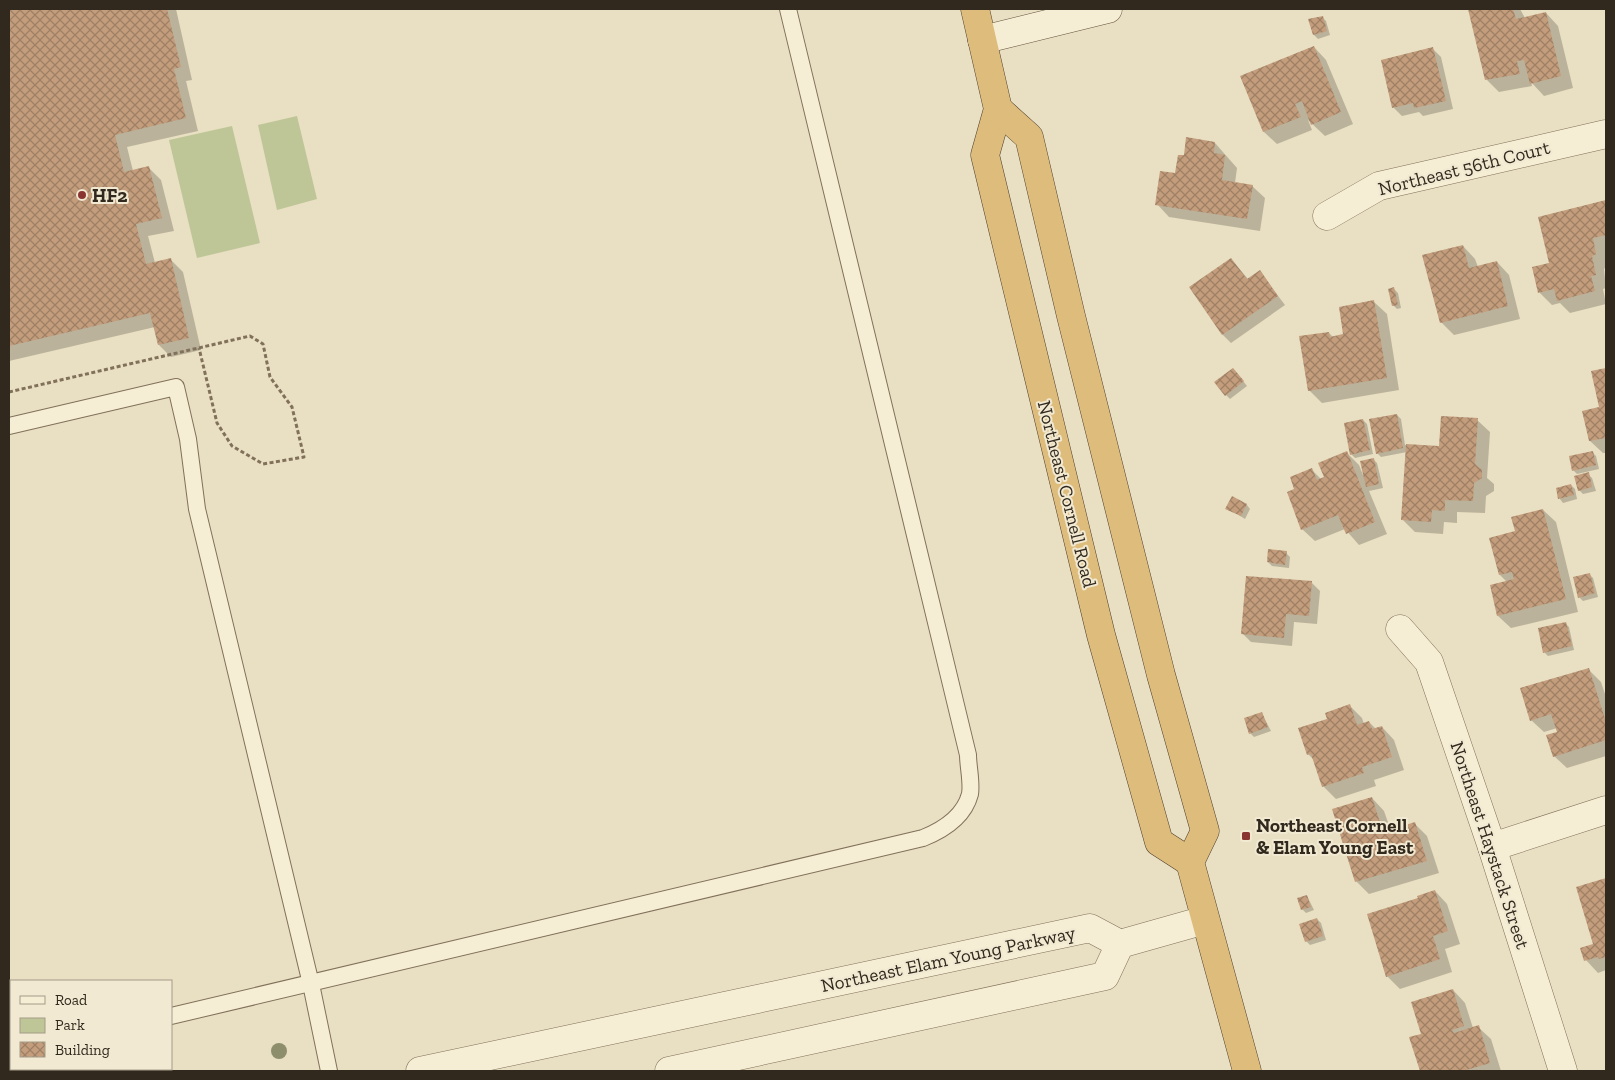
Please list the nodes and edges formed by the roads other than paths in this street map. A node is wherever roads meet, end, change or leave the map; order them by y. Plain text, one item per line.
1 (788, 9) edge
2 (975, 9) edge
3 (1108, 9) edge
4 (982, 40) junction
5 (998, 109) junction
6 (1606, 134) edge
7 (1327, 216) dead end
8 (9, 426) edge
9 (1400, 629) dead end
10 (1606, 810) edge
11 (1492, 847) junction
12 (1190, 862) junction
13 (1205, 920) junction
14 (1120, 944) junction
15 (311, 984) junction
16 (172, 1016) edge
17 (329, 1071) edge
18 (420, 1071) edge
19 (669, 1071) edge
20 (1247, 1071) edge
21 (1563, 1071) edge

1 - 15 lane
2 - 4 highway, Northeast Cornell Road
3 - 4 street
4 - 5 highway, Northeast Cornell Road
5 - 12 highway
5 - 12 highway, Northeast Cornell Road
6 - 7 street, Northeast 56th Court
8 - 15 lane
9 - 11 street, Northeast Haystack Street
10 - 11 street
11 - 21 street, Northeast Haystack Street
12 - 13 highway
13 - 14 street
13 - 20 highway
14 - 18 street, Northeast Elam Young Parkway
14 - 19 street
15 - 16 lane
15 - 17 lane

